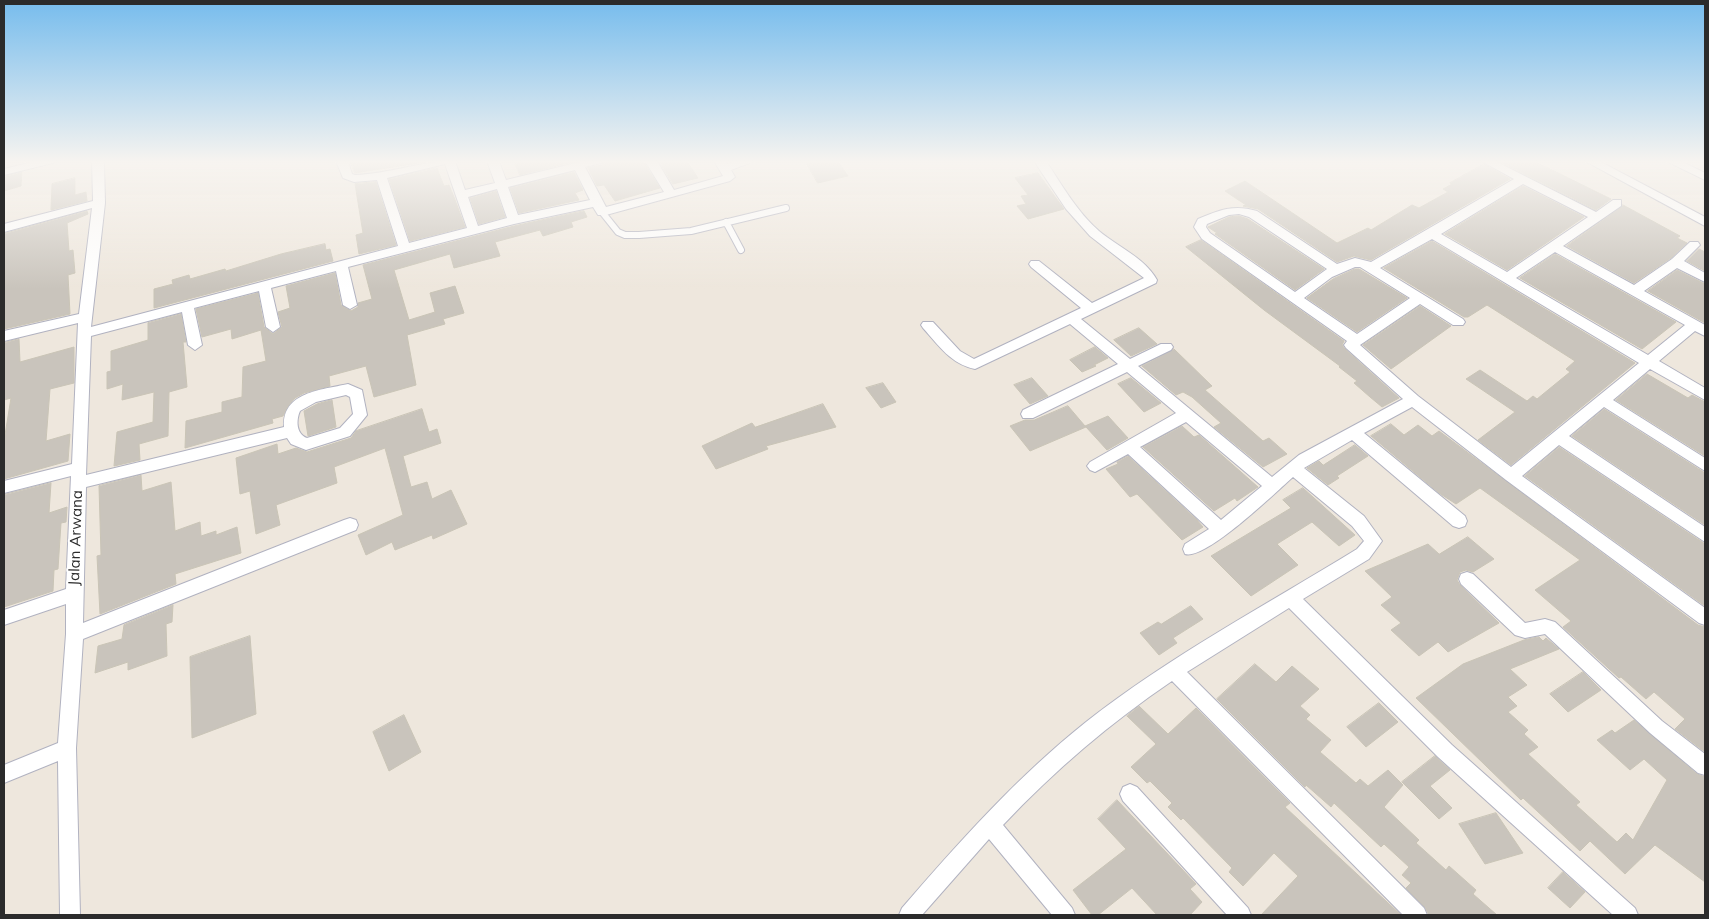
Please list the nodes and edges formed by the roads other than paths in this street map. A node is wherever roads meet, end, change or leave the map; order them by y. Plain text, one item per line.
1 (99, 204) joint
2 (390, 204) edge
3 (464, 204) edge
4 (509, 204) edge
5 (598, 204) edge
6 (617, 204) edge
7 (1069, 204) edge
8 (1481, 204) edge
9 (1570, 204) edge
10 (1616, 204) edge
11 (1671, 204) edge
12 (600, 207) junction
13 (786, 208) dead end
14 (1597, 218) junction
15 (514, 220) junction
16 (726, 222) junction
17 (1705, 222) edge
18 (4, 228) edge
19 (474, 232) junction
20 (1432, 234) junction
21 (1694, 245) dead end
22 (1554, 246) junction
23 (405, 250) junction
24 (741, 250) dead end
25 (1676, 262) junction
26 (1036, 264) dead end
27 (341, 265) junction
28 (1372, 268) junction
29 (1337, 270) junction
30 (1507, 278) junction
31 (1705, 278) edge
32 (264, 285) junction
33 (1635, 291) junction
34 (1295, 298) junction
35 (1420, 298) junction
36 (187, 305) junction
37 (350, 305) dead end
38 (1091, 309) junction
39 (1073, 319) junction
40 (1458, 322) dead end
41 (85, 325) junction
42 (928, 325) dead end
43 (273, 327) dead end
44 (1700, 328) edge
45 (4, 336) edge
46 (1356, 340) junction
47 (195, 345) dead end
48 (1166, 347) dead end
49 (1648, 363) junction
50 (1129, 366) junction
51 (1705, 395) edge
52 (1413, 400) junction
53 (1603, 400) junction
54 (1028, 414) dead end
55 (1187, 414) junction
56 (291, 431) junction
57 (1353, 433) junction
58 (1559, 437) junction
59 (1129, 446) junction
60 (1705, 465) edge
61 (1094, 466) dead end
62 (1293, 468) junction
63 (78, 475) junction
64 (1511, 476) junction
65 (1272, 486) junction
66 (4, 487) edge
67 (1459, 521) dead end
68 (350, 526) dead end
69 (1221, 530) junction
70 (1705, 536) edge
71 (1191, 549) dead end
72 (1466, 579) dead end
73 (74, 594) junction
74 (1291, 599) junction
75 (4, 617) edge
76 (1705, 618) edge
77 (75, 634) junction
78 (1174, 671) junction
79 (58, 752) junction
80 (1705, 766) edge
81 (4, 774) edge
82 (1130, 794) dead end
83 (990, 825) junction
84 (70, 915) edge
85 (909, 915) edge
86 (1065, 915) edge
87 (1241, 915) edge
88 (1417, 915) edge
89 (1628, 915) edge

1 - 18 street
1 - 41 street, Jalan Arwana
2 - 23 street
3 - 19 street
4 - 15 street
5 - 12 street
6 - 12 street
7 - 38 street
8 - 20 street
9 - 14 street
10 - 14 street
11 - 17 street
12 - 15 street
12 - 16 lane
13 - 16 lane
14 - 22 street
15 - 19 street
16 - 24 lane
19 - 23 street
20 - 28 street
20 - 30 street
21 - 25 street
22 - 30 street
22 - 33 street
23 - 27 street
25 - 31 street
25 - 33 street
26 - 38 street
27 - 32 street
27 - 37 street
28 - 29 street
28 - 35 street
29 - 34 street
29 - 34 street
30 - 49 street
32 - 36 street
32 - 43 street
33 - 44 street
34 - 46 street
35 - 40 street
35 - 46 street
36 - 41 street
36 - 47 street
38 - 39 street
39 - 42 street
39 - 50 street
41 - 45 street
41 - 63 street, Jalan Arwana
44 - 49 street
46 - 52 street
48 - 50 street
49 - 51 street
49 - 53 street
50 - 54 street
50 - 55 street
52 - 57 street
52 - 64 street
53 - 58 street
53 - 60 street
55 - 59 street
55 - 65 street
56 - 56 street
56 - 63 street
57 - 62 street
57 - 67 street
58 - 64 street
58 - 70 street
59 - 61 street
59 - 69 street
62 - 65 street
62 - 74 street
63 - 66 street
63 - 73 street, Jalan Arwana
64 - 76 street
65 - 69 street
68 - 77 street
69 - 71 street
72 - 80 street
73 - 75 street
73 - 77 street, Jalan Arwana
74 - 78 street
74 - 89 street
77 - 79 street, Jalan Arwana
78 - 83 street
78 - 88 street
79 - 81 street
79 - 84 street, Jalan Arwana
82 - 87 street
83 - 85 street
83 - 86 street

